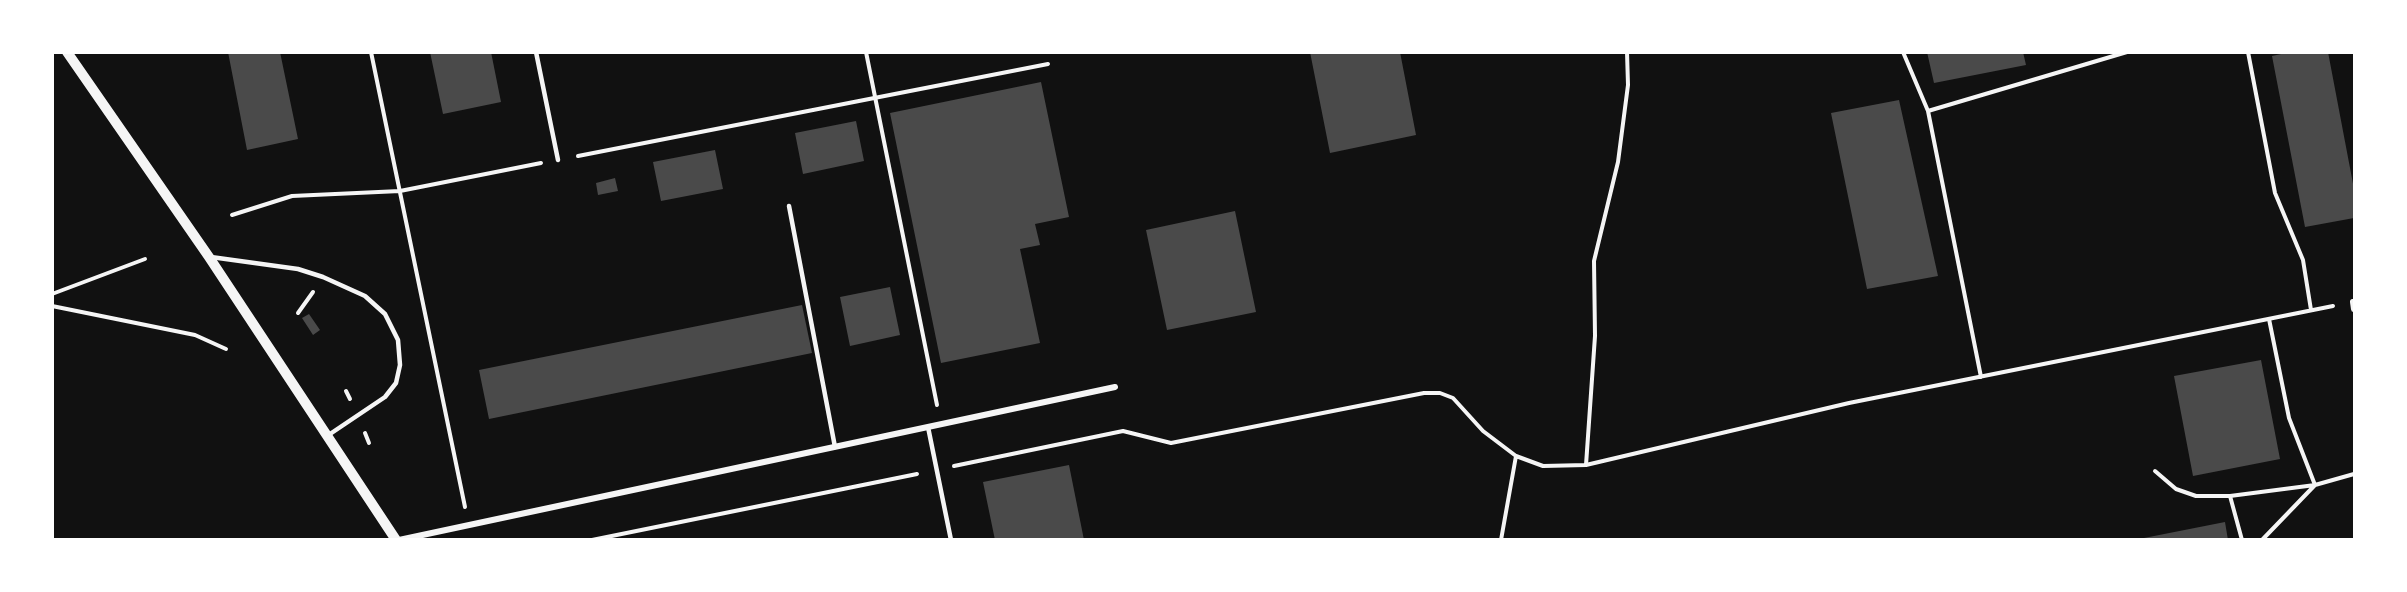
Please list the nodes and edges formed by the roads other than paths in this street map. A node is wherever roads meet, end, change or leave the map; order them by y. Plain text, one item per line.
1 (67, 52) edge
2 (536, 52) edge
3 (558, 160) road end
4 (789, 206) dead end
5 (209, 257) junction
6 (2353, 302) edge
7 (2355, 309) edge
8 (1115, 387) dead end
9 (928, 427) junction
10 (327, 436) junction
11 (835, 447) junction
12 (397, 540) edge
13 (951, 540) edge

1 - 5 street
2 - 3 lane
4 - 11 lane
5 - 10 street
5 - 10 lane
6 - 7 street
8 - 9 street
9 - 11 street
9 - 13 lane
10 - 12 street
11 - 12 street

